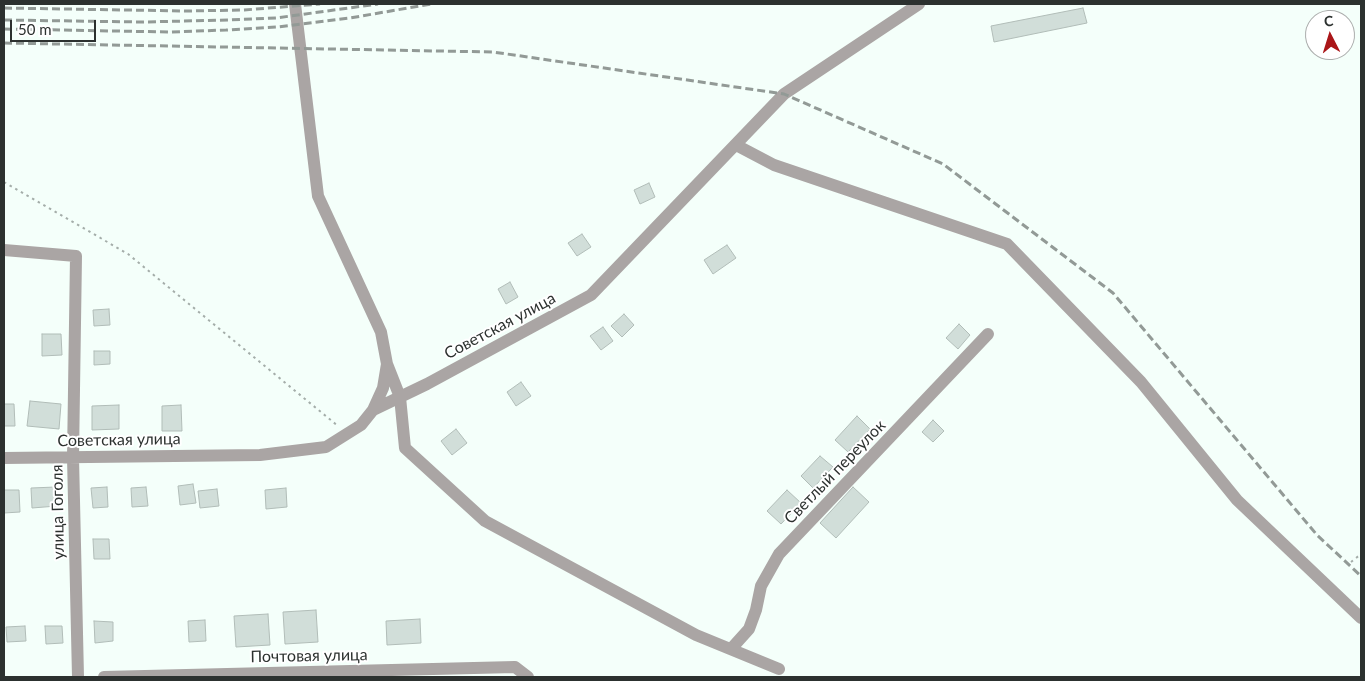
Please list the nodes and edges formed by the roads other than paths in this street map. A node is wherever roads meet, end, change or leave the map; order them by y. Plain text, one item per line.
1 (295, 4) edge
2 (919, 4) edge
3 (736, 145) junction
4 (4, 250) edge
5 (988, 334) dead end
6 (387, 364) junction
7 (400, 397) junction
8 (373, 410) junction
9 (73, 457) junction
10 (4, 458) edge
11 (1361, 618) edge
12 (731, 649) junction
13 (779, 669) dead end
14 (78, 677) edge
15 (104, 677) edge
16 (528, 677) edge

1 - 6 street
2 - 3 street, Советская улица
3 - 7 street, Советская улица
3 - 11 street
4 - 9 street, улица Гоголя
5 - 12 street, Светлый переулок
6 - 7 street
6 - 8 street
7 - 8 street, Советская улица
7 - 12 street
8 - 9 street, Советская улица
9 - 10 street, Советская улица
9 - 14 street, улица Гоголя
12 - 13 street
15 - 16 street, Почтовая улица

